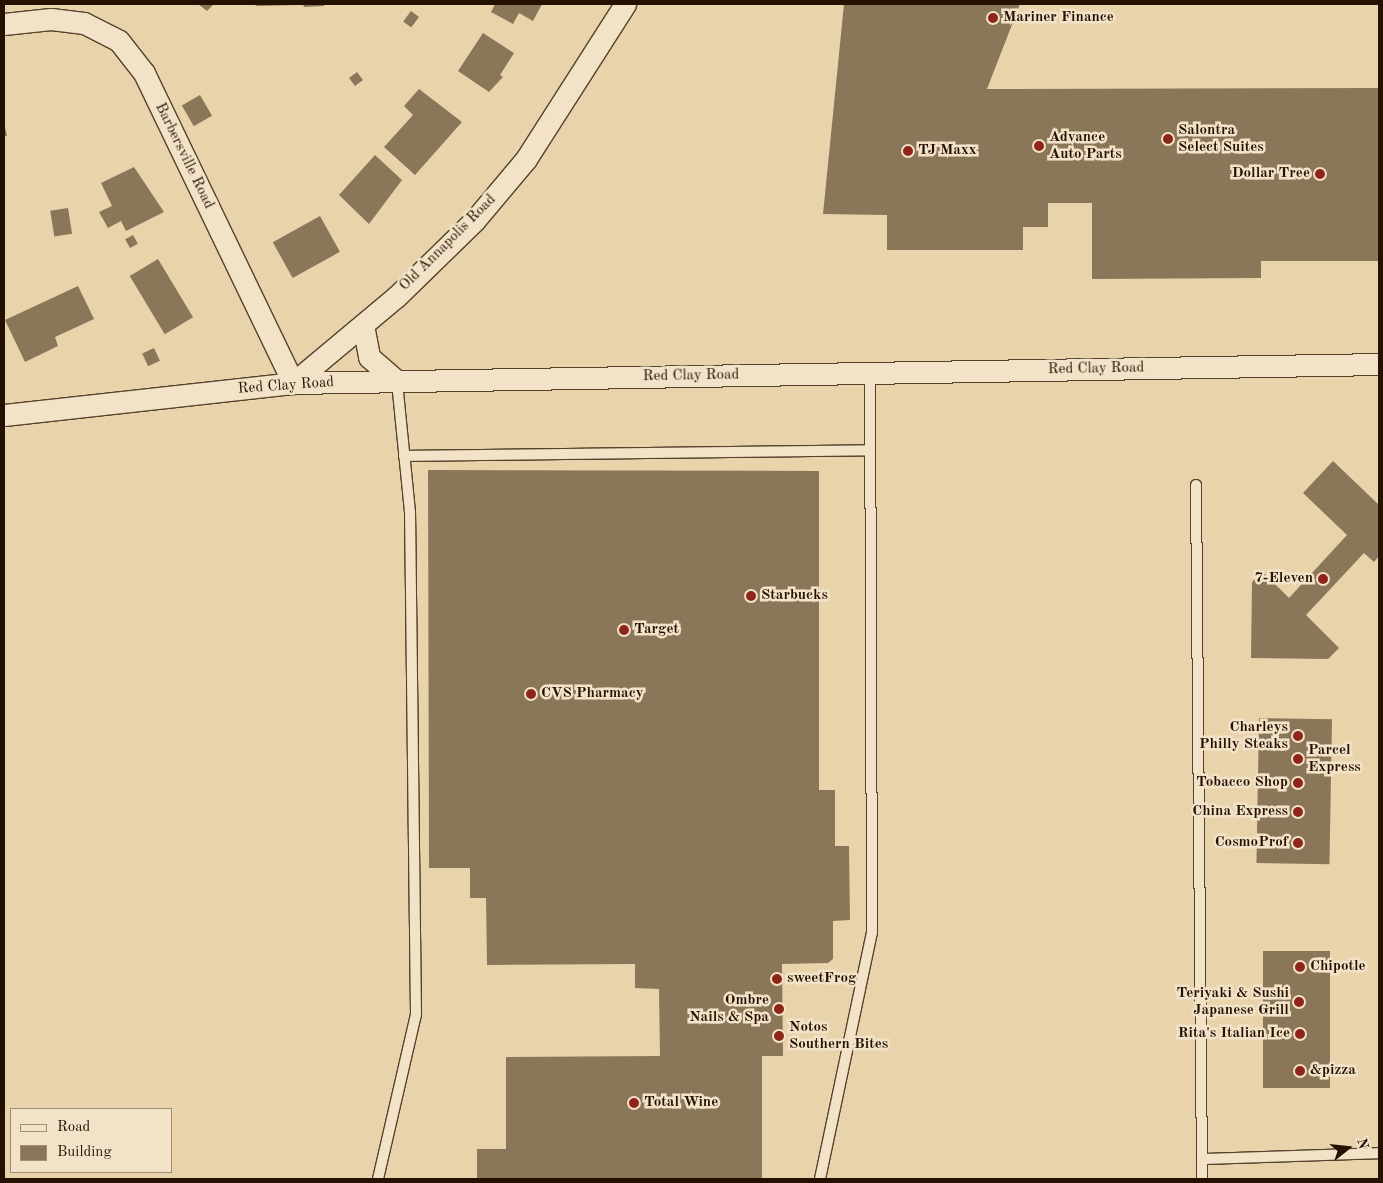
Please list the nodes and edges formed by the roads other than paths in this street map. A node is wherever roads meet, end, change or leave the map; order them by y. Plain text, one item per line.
1 (625, 4) edge
2 (4, 24) edge
3 (363, 325) junction
4 (1379, 364) edge
5 (870, 373) junction
6 (397, 382) junction
7 (293, 383) junction
8 (4, 415) edge
9 (870, 450) junction
10 (404, 456) junction
11 (1196, 485) dead end
12 (1379, 1153) edge
13 (1202, 1159) junction
14 (378, 1179) edge
15 (820, 1179) edge
16 (1202, 1179) edge

1 - 3 street, Old Annapolis Road
2 - 7 street, Barbersville Road
3 - 6 street
3 - 7 street, Old Annapolis Road
4 - 5 street, Red Clay Road
5 - 6 street, Red Clay Road
5 - 9 lane
6 - 7 street, Red Clay Road
6 - 10 lane
7 - 8 street, Red Clay Road
9 - 10 lane
9 - 15 lane
10 - 14 lane
11 - 13 lane
12 - 13 lane
13 - 16 lane

